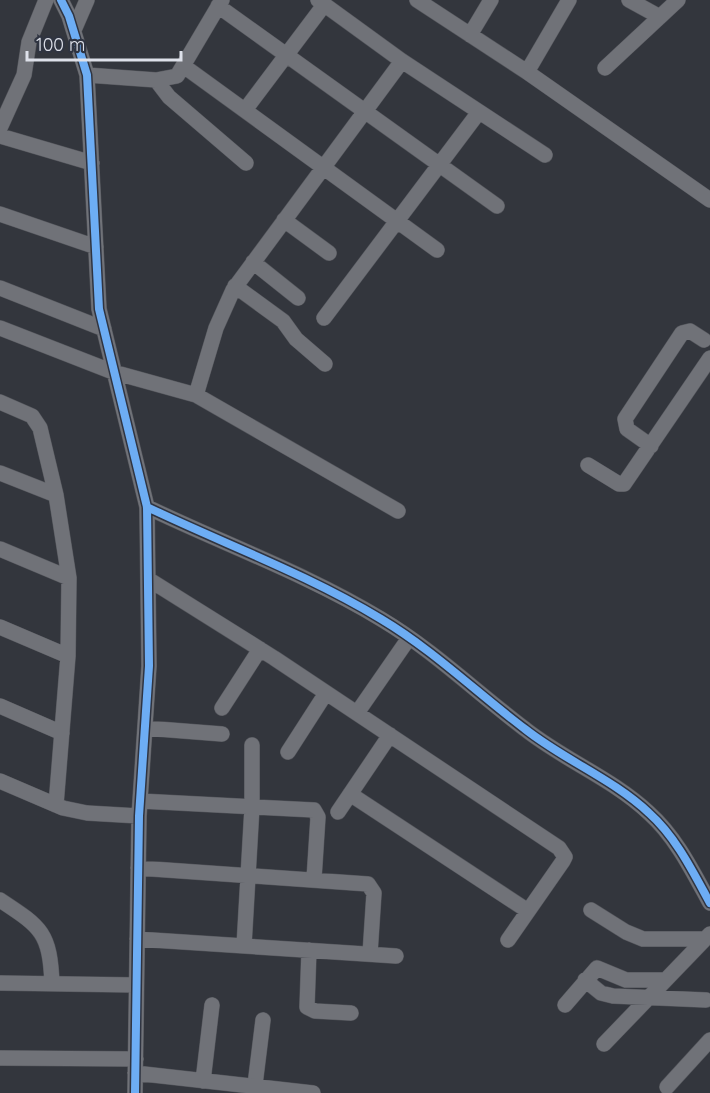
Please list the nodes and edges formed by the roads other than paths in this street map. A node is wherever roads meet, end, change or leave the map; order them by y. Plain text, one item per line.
1 (46, 0) edge
2 (61, 0) edge
3 (87, 0) edge
4 (417, 0) edge
5 (491, 0) edge
6 (569, 0) edge
7 (629, 0) edge
8 (678, 0) edge
9 (321, 2) edge
10 (220, 3) edge
11 (660, 17) junction
12 (74, 30) junction
13 (470, 35) junction
14 (288, 56) junction
15 (402, 61) junction
16 (185, 67) junction
17 (605, 68) dead end
18 (527, 72) junction
19 (87, 75) junction
20 (156, 80) junction
21 (245, 110) junction
22 (366, 112) junction
23 (479, 112) junction
24 (0, 128) edge
25 (0, 136) edge
26 (545, 155) dead end
27 (92, 163) junction
28 (246, 163) dead end
29 (441, 166) junction
30 (322, 168) junction
31 (710, 200) edge
32 (497, 206) dead end
33 (0, 214) edge
34 (284, 220) junction
35 (398, 222) junction
36 (96, 247) junction
37 (437, 250) dead end
38 (329, 253) dead end
39 (253, 262) junction
40 (235, 286) junction
41 (0, 288) edge
42 (298, 298) dead end
43 (324, 318) dead end
44 (0, 328) edge
45 (104, 329) junction
46 (708, 340) edge
47 (710, 358) edge
48 (325, 364) dead end
49 (113, 372) junction
50 (196, 395) junction
51 (0, 402) edge
52 (651, 446) junction
53 (588, 465) dead end
54 (0, 473) edge
55 (56, 495) junction
56 (147, 507) junction
57 (398, 511) dead end
58 (0, 549) edge
59 (69, 578) junction
60 (148, 579) junction
61 (0, 627) edge
62 (409, 638) junction
63 (260, 649) junction
64 (68, 656) junction
65 (326, 693) junction
66 (0, 706) edge
67 (222, 708) dead end
68 (357, 713) junction
69 (145, 728) junction
70 (62, 733) junction
71 (222, 734) dead end
72 (390, 735) junction
73 (252, 745) dead end
74 (288, 752) dead end
75 (0, 781) edge
76 (350, 794) junction
77 (56, 805) junction
78 (252, 807) junction
79 (140, 809) junction
80 (338, 812) dead end
81 (138, 868) junction
82 (249, 875) junction
83 (314, 879) junction
84 (0, 900) edge
85 (710, 903) edge
86 (591, 910) dead end
87 (528, 911) junction
88 (707, 937) edge
89 (137, 939) junction
90 (508, 940) dead end
91 (244, 946) junction
92 (309, 950) junction
93 (370, 954) junction
94 (396, 956) dead end
95 (585, 980) junction
96 (665, 980) junction
97 (0, 983) edge
98 (52, 984) junction
99 (136, 985) junction
100 (650, 996) junction
101 (706, 1000) dead end
102 (212, 1005) dead end
103 (565, 1005) dead end
104 (351, 1013) dead end
105 (263, 1020) dead end
106 (710, 1040) edge
107 (604, 1044) dead end
108 (0, 1058) edge
109 (136, 1066) junction
110 (193, 1084) edge
111 (667, 1087) dead end
112 (254, 1090) edge
113 (135, 1093) edge
114 (313, 1093) edge

1 - 24 street
2 - 12 street
3 - 12 street
4 - 13 street
5 - 13 street
6 - 18 street
7 - 11 street
8 - 11 street
9 - 14 street
9 - 15 street
10 - 14 street
10 - 16 street
11 - 17 street
12 - 19 street
13 - 18 street
14 - 21 street
14 - 22 street
15 - 22 street
15 - 23 street
16 - 20 street
16 - 21 street
18 - 31 street
19 - 20 street
19 - 27 street
20 - 28 street
21 - 30 street
22 - 29 street
22 - 30 street
23 - 26 street
23 - 29 street
25 - 27 street
27 - 36 street
29 - 32 street
29 - 35 street
30 - 34 street
30 - 35 street
33 - 36 street
34 - 38 street
34 - 39 street
35 - 37 street
35 - 43 street
36 - 45 street
39 - 40 street
39 - 42 street
40 - 48 street
40 - 50 street
41 - 45 street
44 - 49 street
45 - 49 street
46 - 52 street
47 - 52 street
49 - 50 street
49 - 56 street
50 - 57 street
51 - 55 street
52 - 53 street
54 - 55 street
55 - 59 street
56 - 60 street
56 - 62 street
58 - 59 street
59 - 64 street
60 - 63 street
60 - 69 street
61 - 64 street
62 - 68 street
62 - 85 street
63 - 65 street
63 - 67 street
64 - 70 street
65 - 68 street
65 - 74 street
66 - 70 street
68 - 72 street
69 - 71 street
69 - 79 street
70 - 77 street
72 - 76 street
72 - 87 street
73 - 78 street
75 - 77 street
76 - 80 street
76 - 87 street
77 - 79 street
78 - 79 street
78 - 82 street
78 - 83 street
79 - 81 street
81 - 82 street
81 - 89 street
82 - 83 street
82 - 91 street
83 - 93 street
84 - 98 street
86 - 88 street
87 - 90 street
88 - 96 street
89 - 91 street
89 - 99 street
91 - 92 street
92 - 93 street
92 - 104 street
93 - 94 street
95 - 96 street
95 - 100 street
95 - 103 street
96 - 100 street
97 - 98 street
98 - 99 street
99 - 109 street
100 - 101 street
100 - 107 street
102 - 110 street
105 - 112 street
106 - 111 street
108 - 109 street
109 - 110 street
109 - 113 street
110 - 112 street
112 - 114 street

